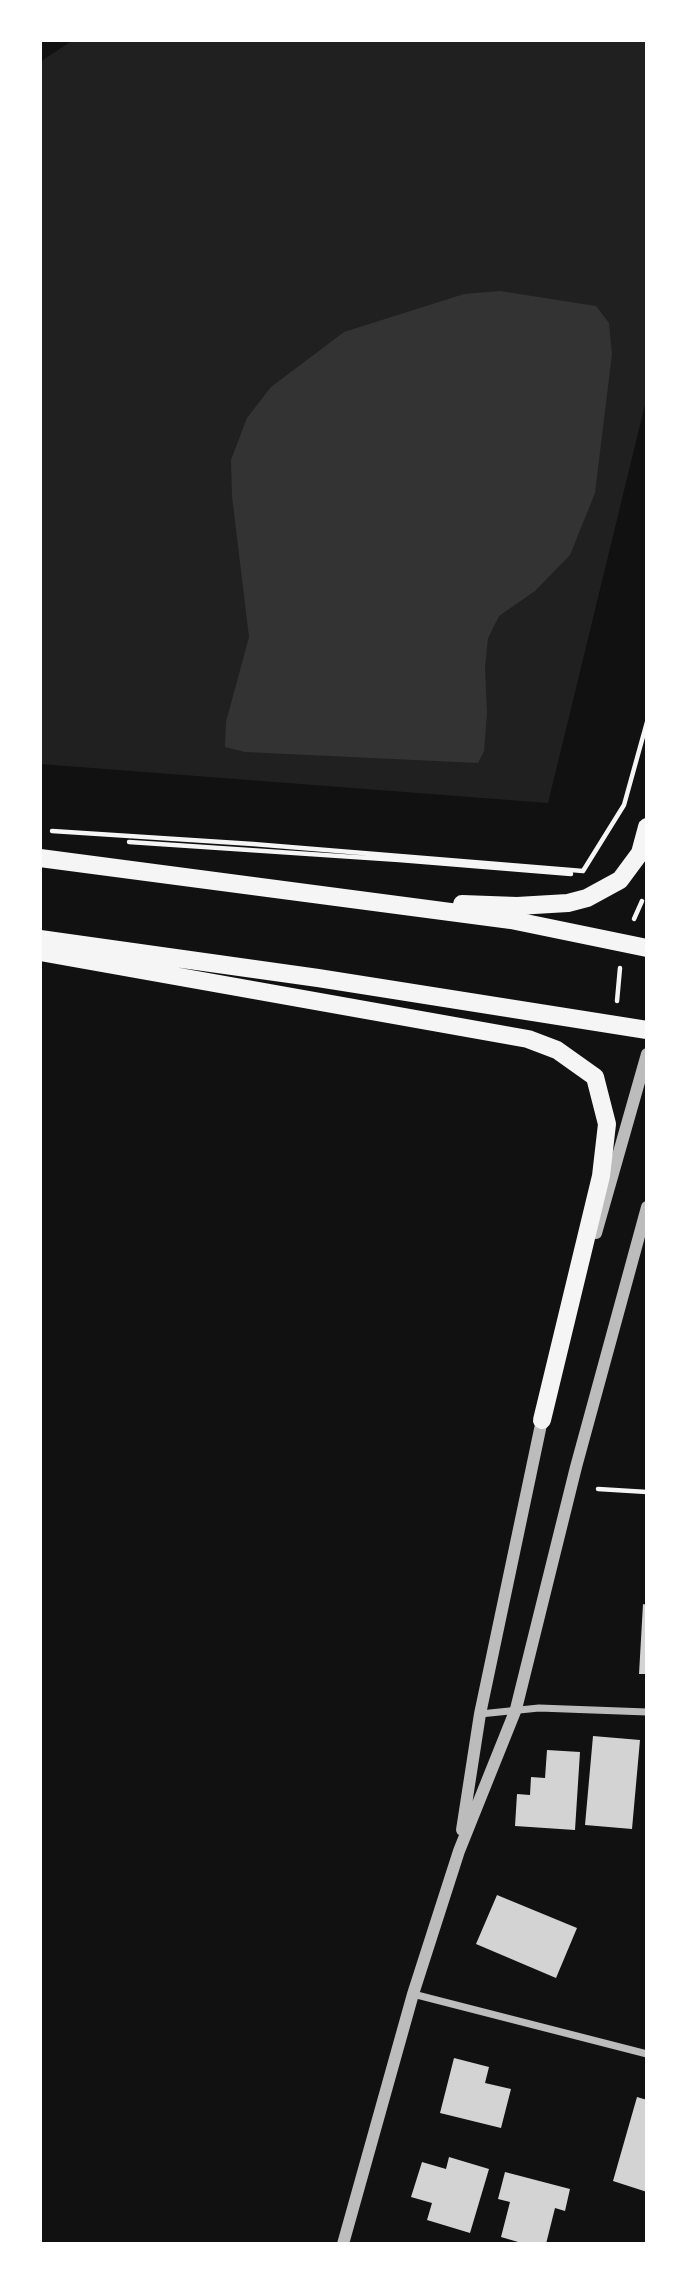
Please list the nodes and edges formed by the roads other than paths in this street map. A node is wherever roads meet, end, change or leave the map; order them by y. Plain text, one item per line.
1 (647, 827) edge
2 (40, 858) edge
3 (358, 901) junction
4 (40, 939) edge
5 (647, 948) edge
6 (40, 952) edge
7 (647, 1030) edge
8 (647, 1054) edge
9 (647, 1207) edge
10 (542, 1420) junction
11 (516, 1709) junction
12 (647, 1713) edge
13 (480, 1714) junction
14 (459, 1851) junction
15 (413, 1994) junction
16 (647, 2054) edge
17 (344, 2244) edge

1 - 3 main road
2 - 3 main road
3 - 5 main road
4 - 7 main road
6 - 10 main road
8 - 10 street
9 - 11 street
10 - 13 street
11 - 12 street
11 - 13 street
11 - 14 street
13 - 14 street
14 - 15 street
15 - 16 street
15 - 17 street

